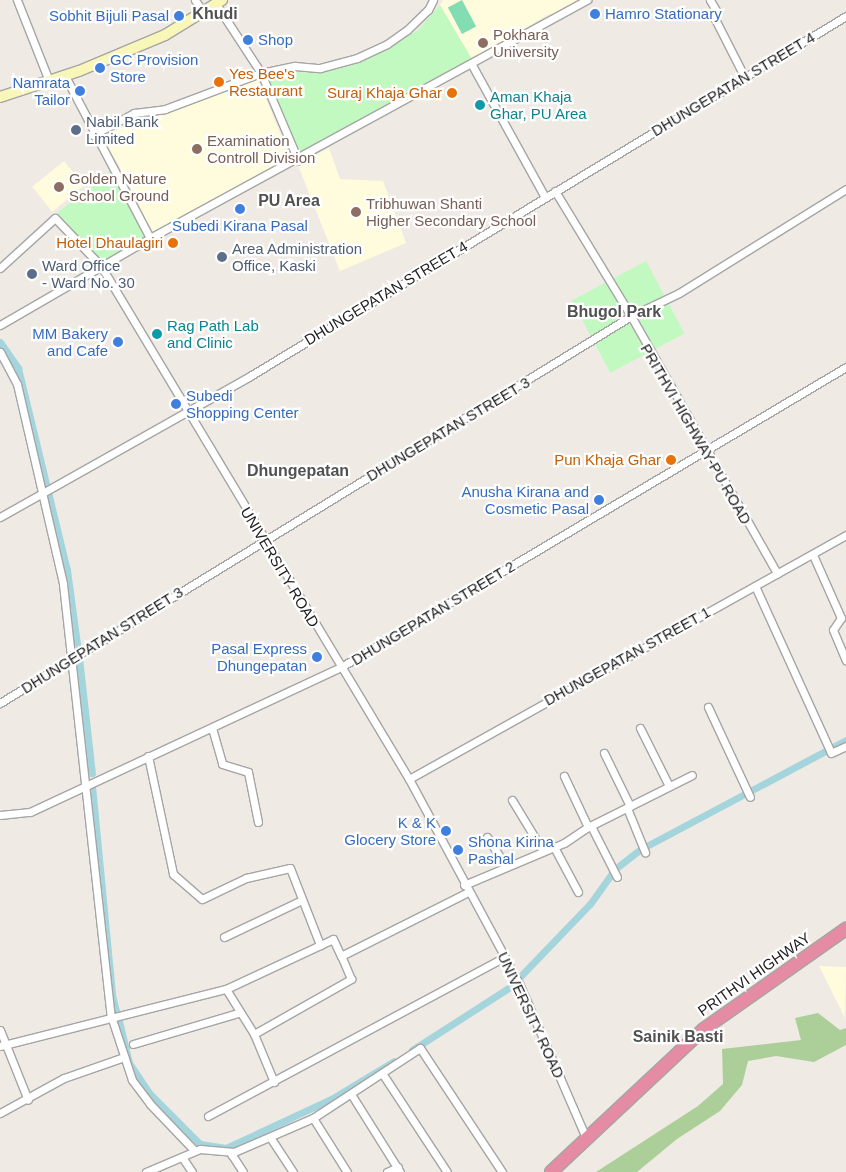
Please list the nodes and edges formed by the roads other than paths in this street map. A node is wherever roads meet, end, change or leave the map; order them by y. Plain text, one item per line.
1 (17, 0) edge
2 (195, 0) edge
3 (434, 0) edge
4 (587, 0) edge
5 (710, 0) edge
6 (219, 2) edge
7 (203, 12) junction
8 (846, 16) edge
9 (472, 65) junction
10 (261, 73) junction
11 (65, 76) junction
12 (745, 78) junction
13 (49, 82) junction
14 (0, 97) edge
15 (93, 135) junction
16 (298, 160) junction
17 (846, 189) edge
18 (554, 191) junction
19 (545, 197) junction
20 (150, 238) junction
21 (101, 266) junction
22 (0, 268) edge
23 (631, 316) junction
24 (0, 325) edge
25 (0, 352) edge
26 (846, 367) edge
27 (187, 411) junction
28 (706, 452) junction
29 (47, 490) junction
30 (0, 517) edge
31 (846, 536) edge
32 (264, 540) junction
33 (813, 555) junction
34 (778, 573) junction
35 (755, 586) junction
36 (73, 656) junction
37 (846, 660) edge
38 (341, 667) junction
39 (0, 703) edge
40 (708, 707) dead end
41 (212, 728) junction
42 (640, 728) dead end
43 (846, 746) edge
44 (604, 753) dead end
45 (148, 756) junction
46 (692, 775) dead end
47 (564, 776) dead end
48 (409, 778) junction
49 (86, 785) junction
50 (669, 786) junction
51 (750, 798) dead end
52 (512, 800) dead end
53 (629, 807) junction
54 (0, 815) edge
55 (258, 822) dead end
56 (589, 826) junction
57 (486, 836) dead end
58 (554, 847) junction
59 (543, 851) junction
60 (645, 852) dead end
61 (506, 866) junction
62 (617, 877) dead end
63 (464, 885) junction
64 (468, 892) junction
65 (578, 892) dead end
66 (302, 900) junction
67 (846, 929) edge
68 (224, 937) dead end
69 (320, 945) junction
70 (341, 956) junction
71 (504, 957) junction
72 (226, 989) junction
73 (238, 1013) junction
74 (112, 1019) junction
75 (0, 1030) edge
76 (254, 1034) junction
77 (133, 1044) dead end
78 (2, 1045) edge
79 (124, 1057) junction
80 (382, 1073) junction
81 (274, 1082) junction
82 (351, 1094) junction
83 (28, 1100) junction
84 (0, 1113) edge
85 (208, 1116) dead end
86 (313, 1118) junction
87 (270, 1137) junction
88 (586, 1138) junction
89 (194, 1150) junction
90 (234, 1152) junction
91 (182, 1157) junction
92 (399, 1170) edge
93 (146, 1172) edge
94 (192, 1172) edge
95 (243, 1172) edge
96 (293, 1172) edge
97 (347, 1172) edge
98 (387, 1172) edge
99 (447, 1172) edge
100 (502, 1172) edge
101 (552, 1172) edge

1 - 13 street
2 - 7 street
3 - 10 street
4 - 9 street
5 - 12 street
6 - 7 main road
6 - 10 street
7 - 11 main road
8 - 12 street, DHUNGEPATAN STREET 4
9 - 16 street
9 - 19 street
10 - 15 street
10 - 16 street
11 - 13 main road
11 - 15 street
12 - 18 street, DHUNGEPATAN STREET 4
13 - 14 main road
15 - 20 street
16 - 20 street
17 - 23 street, DHUNGEPATAN STREET 3
18 - 19 street, DHUNGEPATAN STREET 4
18 - 23 street, PRITHVI HIGHWAY-PU ROAD
19 - 27 street, DHUNGEPATAN STREET 4
20 - 21 street
21 - 22 street, UNIVERSITY ROAD
21 - 24 street
21 - 27 street, UNIVERSITY ROAD
23 - 28 street, PRITHVI HIGHWAY-PU ROAD
23 - 32 street, DHUNGEPATAN STREET 3
25 - 29 street
26 - 28 street, DHUNGEPATAN STREET 2
27 - 29 street, DHUNGEPATAN STREET 4
27 - 32 street, UNIVERSITY ROAD
28 - 34 street, PRITHVI HIGHWAY-PU ROAD
28 - 38 street, DHUNGEPATAN STREET 2
29 - 30 street, DHUNGEPATAN STREET 4
29 - 36 street
31 - 33 street, DHUNGEPATAN STREET 1
32 - 36 street, DHUNGEPATAN STREET 3
32 - 38 street, UNIVERSITY ROAD
33 - 34 street, DHUNGEPATAN STREET 1
33 - 37 street
34 - 35 street, DHUNGEPATAN STREET 1
35 - 43 street
35 - 48 street, DHUNGEPATAN STREET 1
36 - 39 street, DHUNGEPATAN STREET 3
36 - 49 street
38 - 41 street, DHUNGEPATAN STREET 2
38 - 48 street, UNIVERSITY ROAD
40 - 51 street
41 - 45 street, DHUNGEPATAN STREET 2
41 - 55 street
42 - 50 street
44 - 53 street
45 - 49 street, DHUNGEPATAN STREET 2
45 - 66 street
46 - 50 street
47 - 56 street
48 - 63 street, UNIVERSITY ROAD
49 - 54 street, DHUNGEPATAN STREET 2
49 - 74 street
50 - 53 street
52 - 59 street
53 - 56 street
53 - 60 street
56 - 58 street
56 - 62 street
57 - 61 street
58 - 59 street
58 - 65 street
59 - 61 street
61 - 63 street
63 - 64 street, UNIVERSITY ROAD
64 - 70 street
64 - 71 street, UNIVERSITY ROAD
66 - 68 street
66 - 69 street
67 - 88 highway, PRITHVI HIGHWAY
69 - 70 street
69 - 72 street
70 - 76 street
71 - 81 street
71 - 88 street, UNIVERSITY ROAD
72 - 73 street
72 - 74 street
73 - 76 street
73 - 77 street
74 - 78 street
74 - 79 street
75 - 78 street
76 - 81 street
78 - 83 street
79 - 83 street
79 - 89 street
80 - 82 street
80 - 99 street
80 - 100 street
81 - 85 street
82 - 86 street
82 - 92 street
83 - 84 street
86 - 87 street
86 - 97 street
87 - 90 street
87 - 96 street
88 - 101 highway, PRITHVI HIGHWAY
89 - 90 street
89 - 91 street
90 - 95 street
91 - 93 street
91 - 94 street
92 - 98 street

